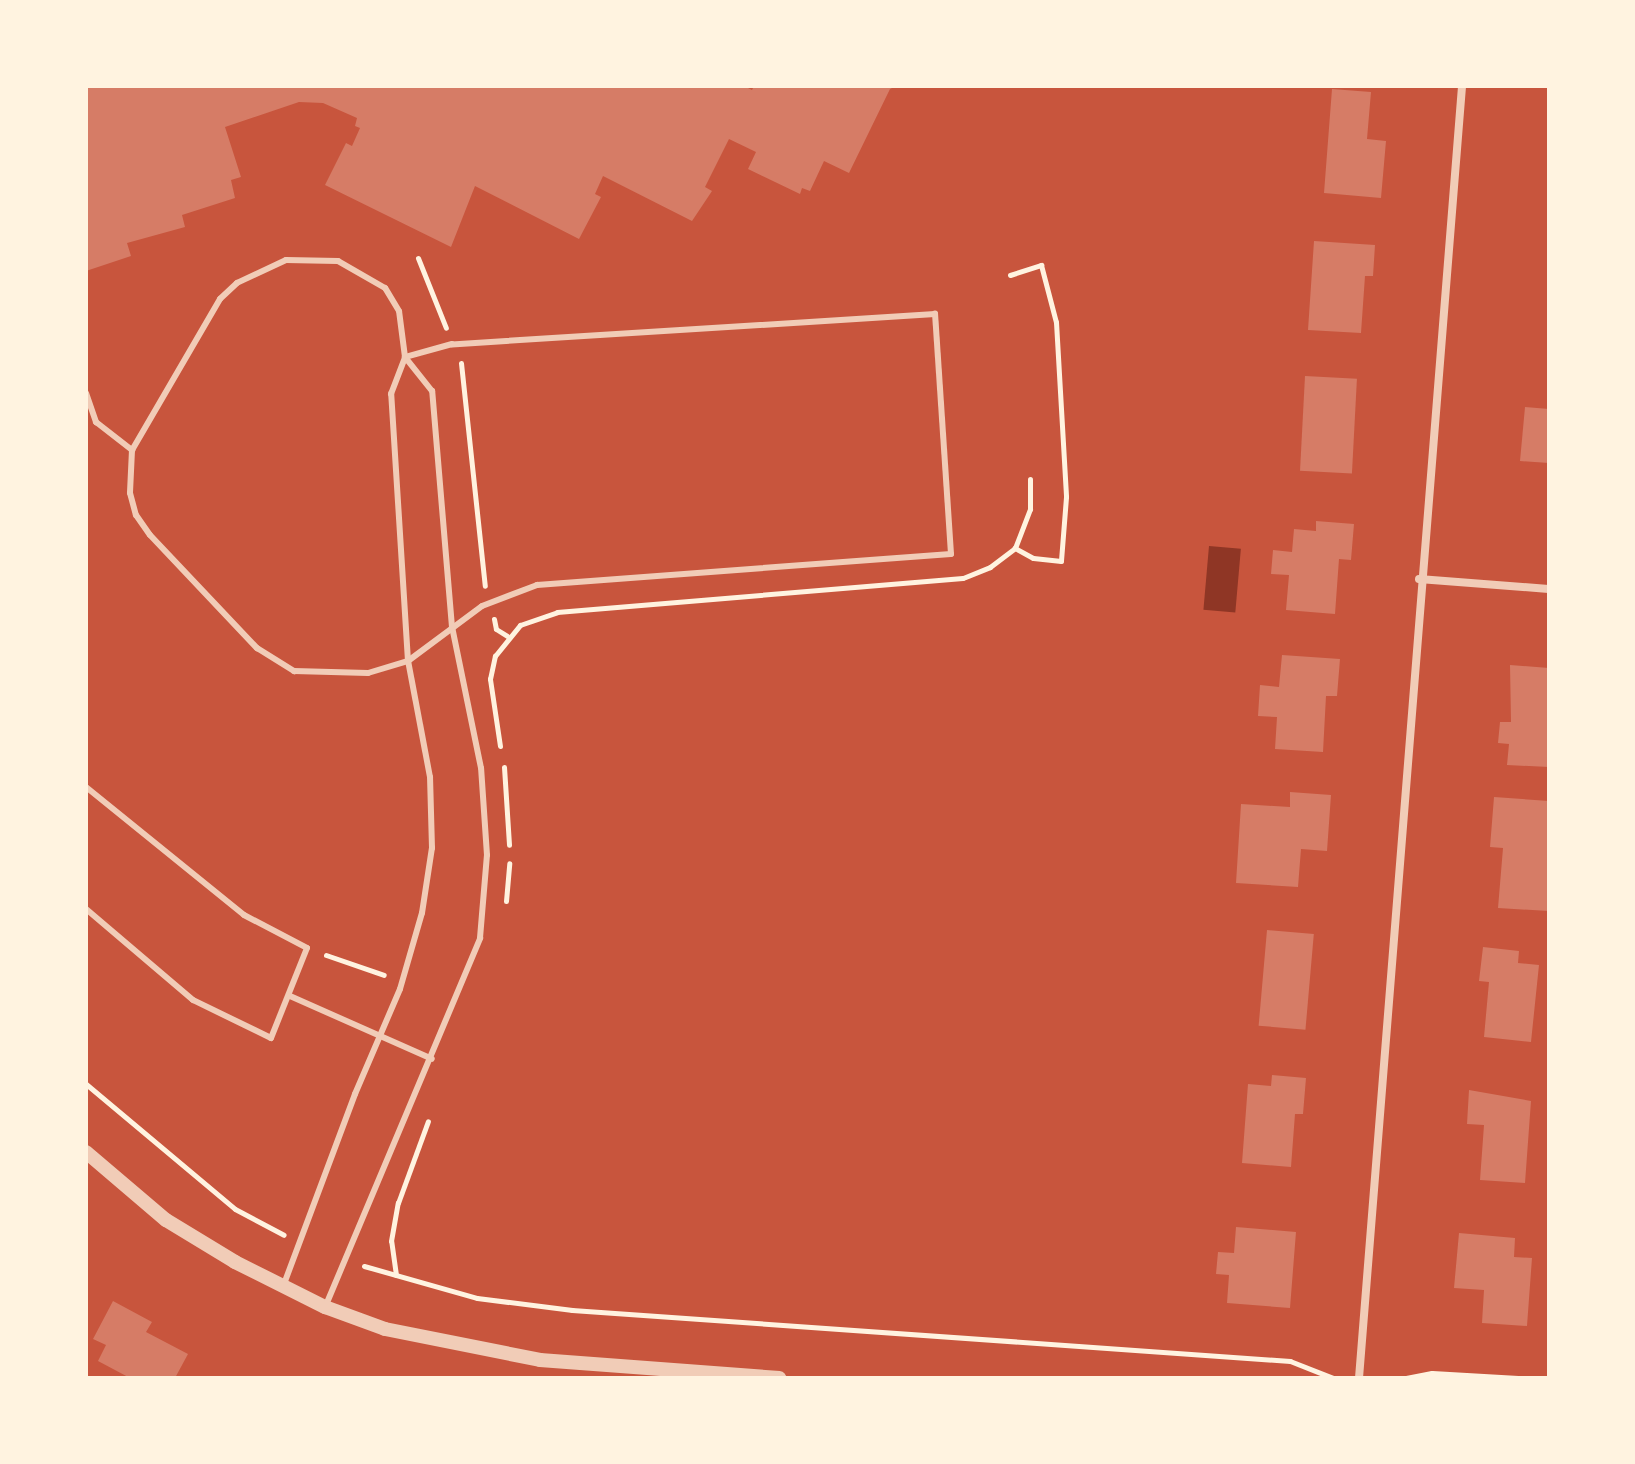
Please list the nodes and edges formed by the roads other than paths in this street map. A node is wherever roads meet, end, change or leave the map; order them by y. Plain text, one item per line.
1 (1462, 86) edge
2 (405, 357) junction
3 (86, 393) edge
4 (132, 450) junction
5 (1419, 579) junction
6 (1549, 589) edge
7 (452, 627) junction
8 (408, 661) junction
9 (86, 787) edge
10 (86, 909) edge
11 (290, 996) junction
12 (381, 1034) junction
13 (432, 1059) junction
14 (86, 1152) edge
15 (283, 1288) junction
16 (325, 1307) junction
17 (779, 1378) edge
18 (1359, 1378) edge

1 - 5 street
2 - 4 lane
2 - 7 lane
2 - 7 lane
2 - 8 lane
3 - 4 lane
4 - 8 lane
5 - 6 street
5 - 18 street
7 - 8 lane
7 - 13 lane
8 - 12 lane
9 - 11 lane
10 - 11 lane
11 - 12 lane
12 - 13 lane
12 - 15 lane
13 - 16 lane
14 - 15 street
15 - 16 street
16 - 17 street

